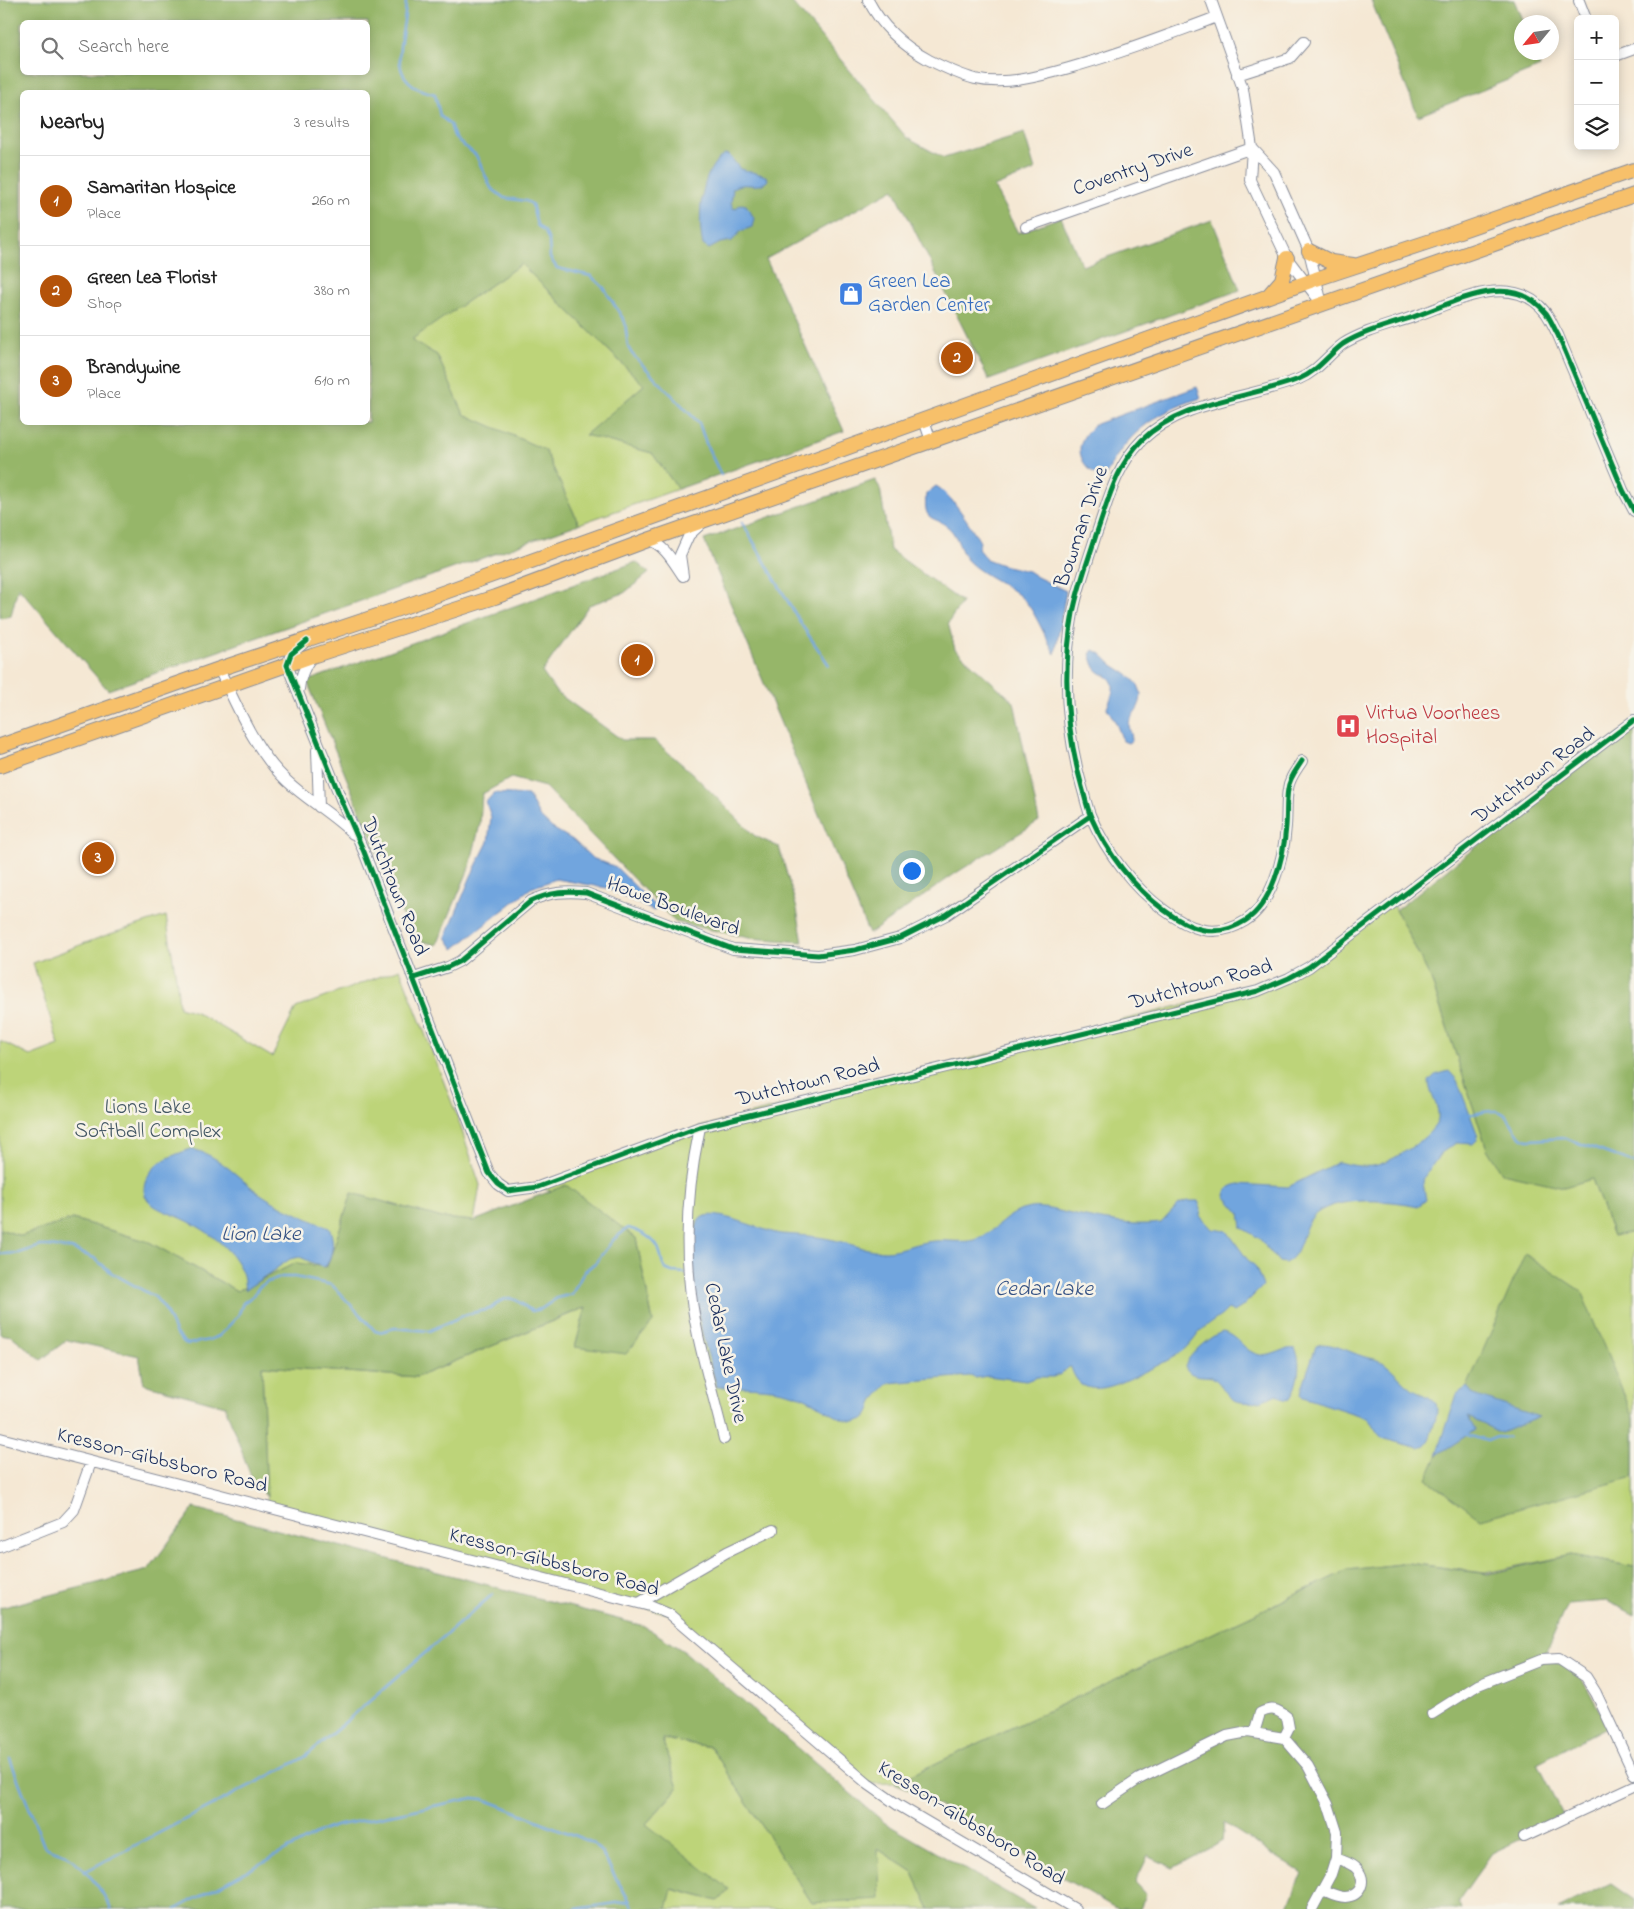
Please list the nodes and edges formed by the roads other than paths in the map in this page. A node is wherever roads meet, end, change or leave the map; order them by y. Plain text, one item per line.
1 (868, 0) edge
2 (1211, 0) edge
3 (1579, 1) edge
4 (1584, 15) edge
5 (1217, 17) junction
6 (1304, 42) dead end
7 (1634, 49) edge
8 (1619, 55) edge
9 (1238, 75) junction
10 (1252, 148) junction
11 (1634, 170) edge
12 (1634, 195) edge
13 (1026, 227) dead end
14 (1309, 252) junction
15 (1287, 258) junction
16 (1356, 265) junction
17 (1311, 281) junction
18 (1267, 297) junction
19 (1322, 304) junction
20 (924, 420) junction
21 (931, 441) junction
22 (1634, 511) edge
23 (702, 522) junction
24 (648, 540) junction
25 (307, 641) junction
26 (312, 656) junction
27 (287, 665) junction
28 (219, 669) junction
29 (227, 686) junction
30 (299, 693) junction
31 (1634, 720) edge
32 (316, 734) junction
33 (0, 746) edge
34 (1302, 761) dead end
35 (0, 766) edge
36 (319, 807) junction
37 (1090, 816) junction
38 (364, 852) junction
39 (414, 978) junction
40 (700, 1127) junction
41 (0, 1438) edge
42 (724, 1439) dead end
43 (91, 1462) junction
44 (774, 1530) dead end
45 (0, 1547) edge
46 (639, 1603) junction
47 (1432, 1714) dead end
48 (1254, 1733) junction
49 (1284, 1738) junction
50 (1634, 1774) edge
51 (1634, 1786) edge
52 (1102, 1804) dead end
53 (1524, 1838) dead end
54 (1336, 1858) junction
55 (1322, 1890) junction
56 (1075, 1909) edge
57 (1312, 1909) edge

1 - 5 street
2 - 5 street
3 - 4 street
5 - 9 street
6 - 9 street
7 - 8 street
9 - 10 street
10 - 13 street, Coventry Drive
10 - 14 street
10 - 15 street
11 - 16 highway
12 - 19 highway
14 - 16 highway
14 - 17 street
15 - 17 street
15 - 18 highway
16 - 17 highway
17 - 18 highway
17 - 19 street
18 - 20 highway
19 - 21 highway
20 - 21 street
20 - 25 highway
21 - 23 highway
22 - 37 street, Bowman Drive
23 - 24 highway
23 - 24 street
24 - 26 highway
25 - 27 street
25 - 28 highway
26 - 27 highway
26 - 30 street
27 - 29 highway
27 - 30 street, Dutchtown Road
28 - 29 street, Dutchtown Road
28 - 33 highway
29 - 35 highway
29 - 36 street, Dutchtown Road
30 - 32 street, Dutchtown Road
31 - 40 street, Dutchtown Road
32 - 36 street, Dutchtown Road
32 - 38 street, Dutchtown Road
34 - 37 street, Bowman Drive
36 - 38 street, Dutchtown Road
37 - 39 street, Howe Boulevard
38 - 39 street, Dutchtown Road
39 - 40 street, Dutchtown Road
40 - 42 street, Cedar Lake Drive
41 - 43 street, Kresson-Gibbsboro Road
43 - 45 street
43 - 46 street, Kresson-Gibbsboro Road
44 - 46 street
46 - 56 street, Kresson-Gibbsboro Road
47 - 50 street
48 - 49 street
48 - 49 street
48 - 52 street
49 - 54 street
51 - 53 street
54 - 55 street
54 - 55 street
55 - 57 street

